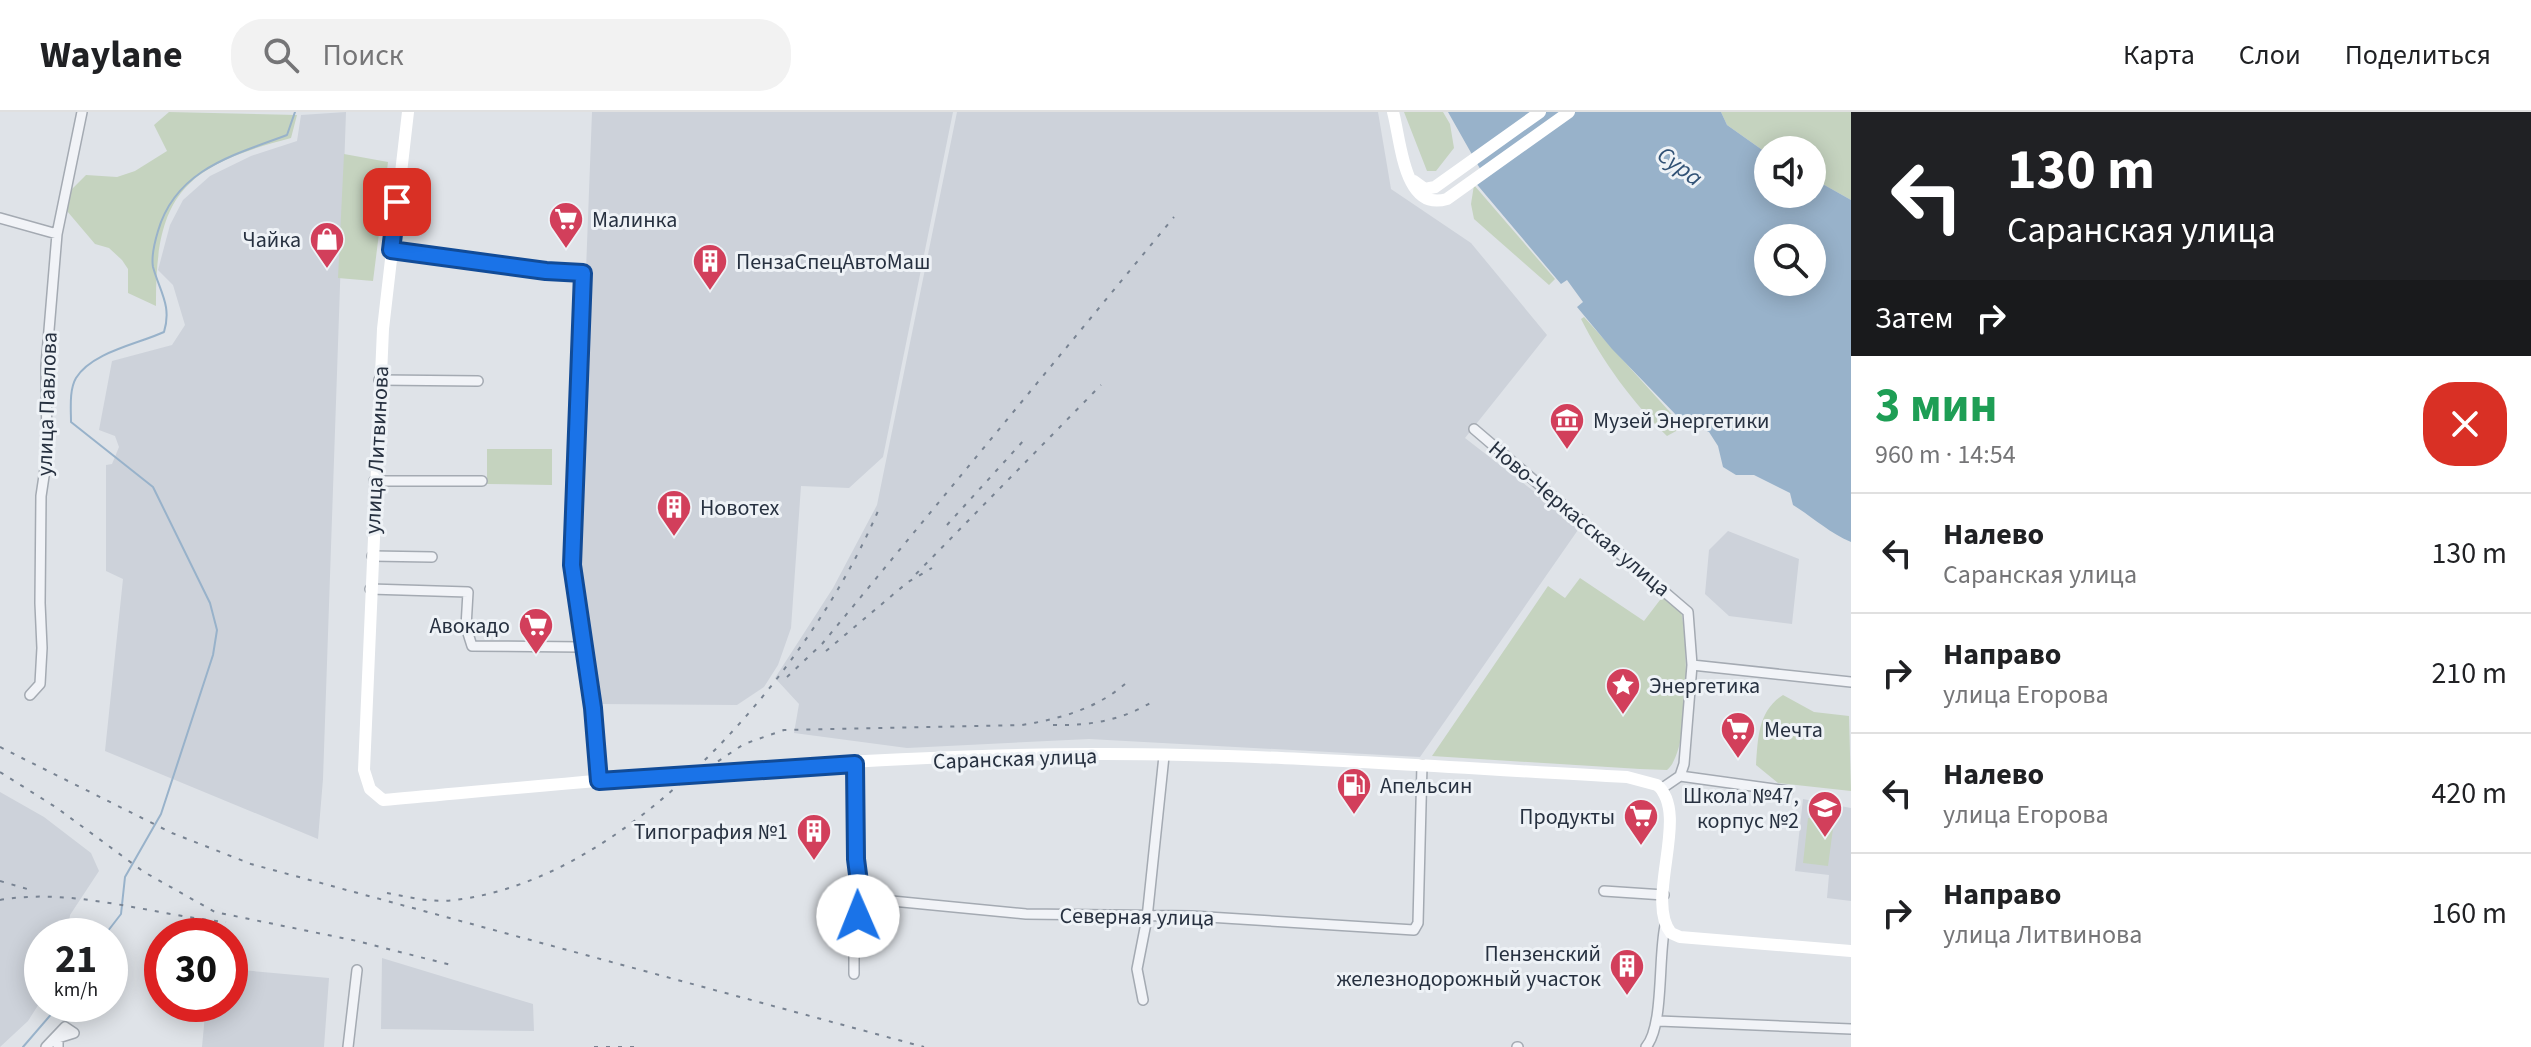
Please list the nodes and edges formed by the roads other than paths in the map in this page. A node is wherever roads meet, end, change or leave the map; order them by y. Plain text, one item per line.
1 (82, 112) edge
2 (408, 112) edge
3 (1393, 112) edge
4 (1540, 112) edge
5 (1569, 112) edge
6 (1410, 177) junction
7 (0, 218) edge
8 (57, 234) junction
9 (391, 250) junction
10 (379, 380) junction
11 (478, 381) dead end
12 (1474, 429) dead end
13 (374, 481) junction
14 (482, 481) dead end
15 (372, 556) junction
16 (432, 557) dead end
17 (370, 589) junction
18 (582, 647) junction
19 (1692, 665) junction
20 (1851, 682) edge
21 (30, 695) dead end
22 (1164, 756) junction
23 (855, 764) junction
24 (1422, 765) junction
25 (1680, 776) junction
26 (599, 781) junction
27 (370, 789) joint
28 (1661, 789) junction
29 (1788, 791) dead end
30 (1604, 891) dead end
31 (1664, 895) junction
32 (861, 898) junction
33 (1147, 918) junction
34 (1665, 926) junction
35 (1851, 951) edge
36 (357, 970) dead end
37 (854, 974) dead end
38 (1143, 1000) dead end
39 (1659, 1021) junction
40 (1851, 1029) edge
41 (46, 1047) edge
42 (58, 1047) edge
43 (348, 1047) edge
44 (1646, 1047) edge

1 - 8 street, улица Павлова
2 - 9 main road, улица Литвинова
3 - 6 main road
4 - 6 main road
5 - 6 main road
7 - 8 street
8 - 21 street, улица Павлова
9 - 10 main road, улица Литвинова
9 - 18 street
10 - 11 street
10 - 13 main road, улица Литвинова
12 - 19 street, Ново-Черкасская улица
13 - 14 street
13 - 15 main road, улица Литвинова
15 - 16 street
15 - 17 main road, улица Литвинова
17 - 18 street
17 - 27 main road, улица Литвинова
18 - 26 street
19 - 20 street
19 - 25 street, Ново-Черкасская улица
22 - 23 main road, Саранская улица
22 - 24 main road, Саранская улица
22 - 33 street
23 - 26 main road, Саранская улица
23 - 32 street
24 - 28 main road, Саранская улица
24 - 33 street, Северная улица
25 - 28 street
25 - 29 street
26 - 27 main road, Саранская улица
28 - 31 main road
30 - 31 street
31 - 34 main road
32 - 33 street, Северная улица
32 - 37 street
33 - 38 street
34 - 35 main road
34 - 39 street
36 - 43 street
39 - 40 street
39 - 44 street
41 - 42 street

